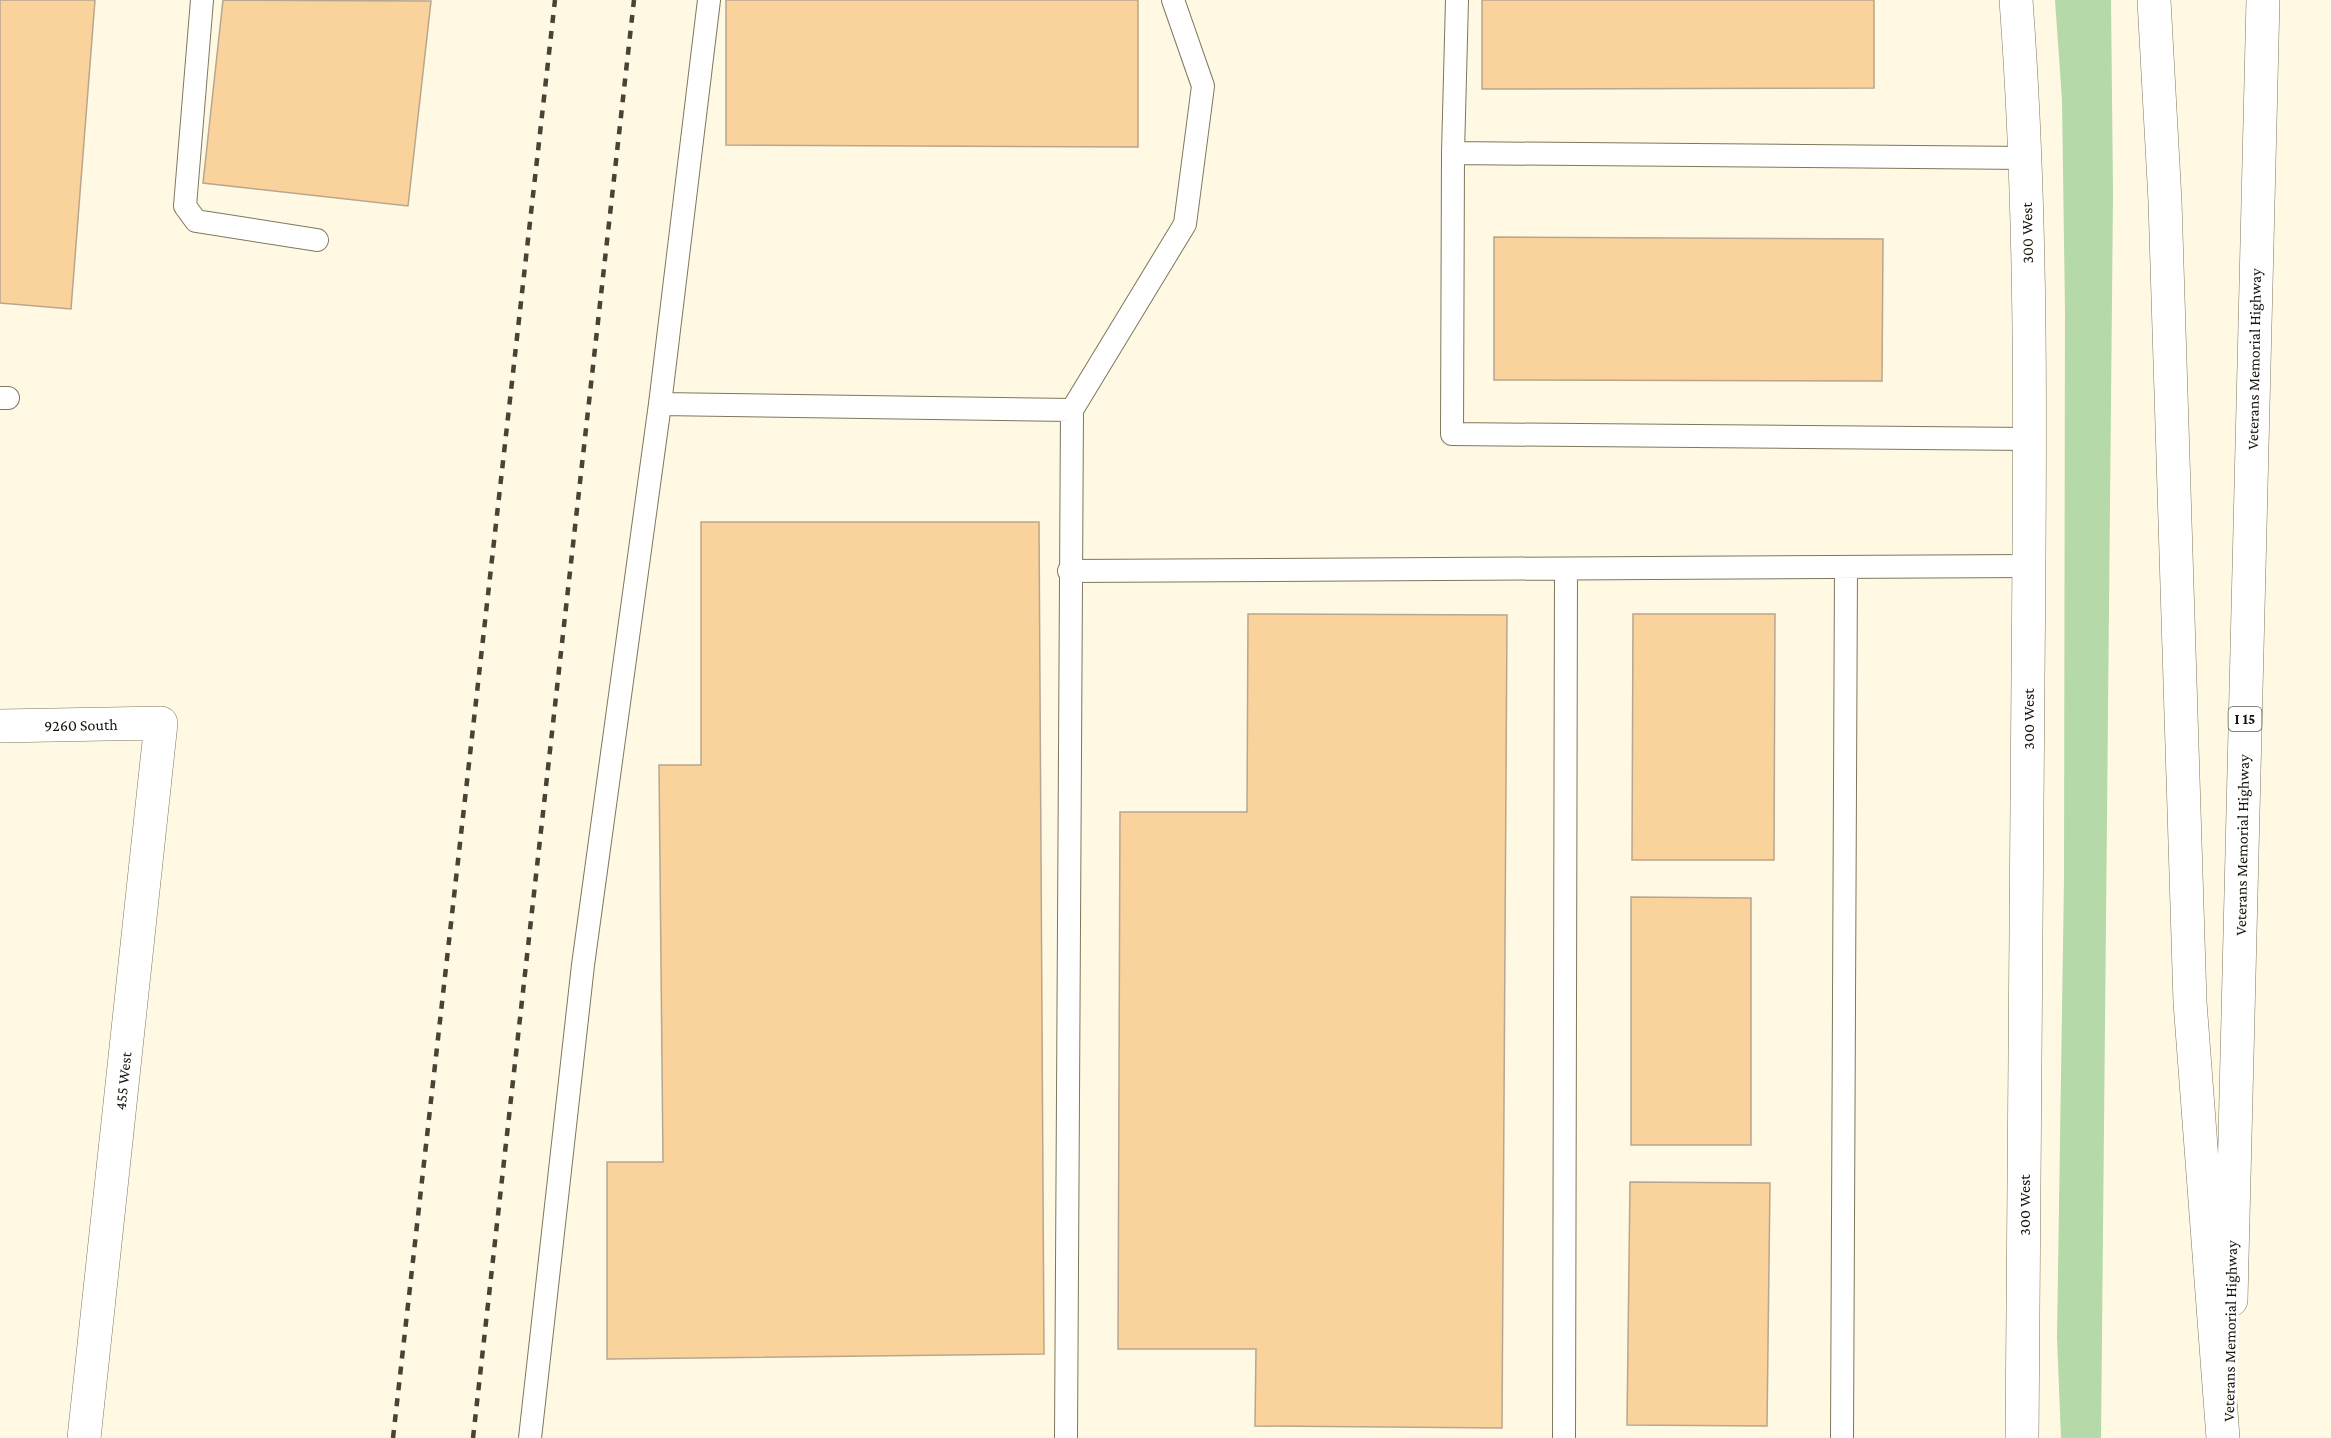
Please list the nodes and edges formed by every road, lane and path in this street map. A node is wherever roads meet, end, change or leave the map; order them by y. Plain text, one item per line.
1 (202, 0) edge
2 (709, 0) edge
3 (1173, 0) edge
4 (1457, 0) edge
5 (2016, 0) edge
6 (2154, 0) edge
7 (2263, 0) edge
8 (1453, 153) junction
9 (2026, 158) junction
10 (317, 240) dead end
11 (660, 404) junction
12 (1072, 410) junction
13 (2029, 440) junction
14 (2029, 566) junction
15 (1846, 567) junction
16 (1566, 568) junction
17 (1070, 572) junction
18 (161, 723) joint
19 (0, 726) edge
20 (84, 1438) edge
21 (530, 1438) edge
22 (1066, 1438) edge
23 (1564, 1438) edge
24 (1842, 1438) edge
25 (2022, 1438) edge
26 (2223, 1438) edge
27 (2228, 1438) edge

1 - 10 lane
2 - 11 lane
3 - 12 lane
4 - 8 lane
5 - 9 main road, 300 West
6 - 26 main road
7 - 27 main road, Veterans Memorial Highway / I 15
8 - 9 lane
8 - 13 lane
9 - 13 main road, 300 West
11 - 12 lane
11 - 21 lane
12 - 17 lane
13 - 14 main road, 300 West
14 - 15 lane
14 - 25 main road, 300 West
15 - 16 lane
15 - 24 lane
16 - 17 lane
16 - 23 lane
17 - 22 lane
18 - 19 main road, 9260 South
18 - 20 main road, 455 West

